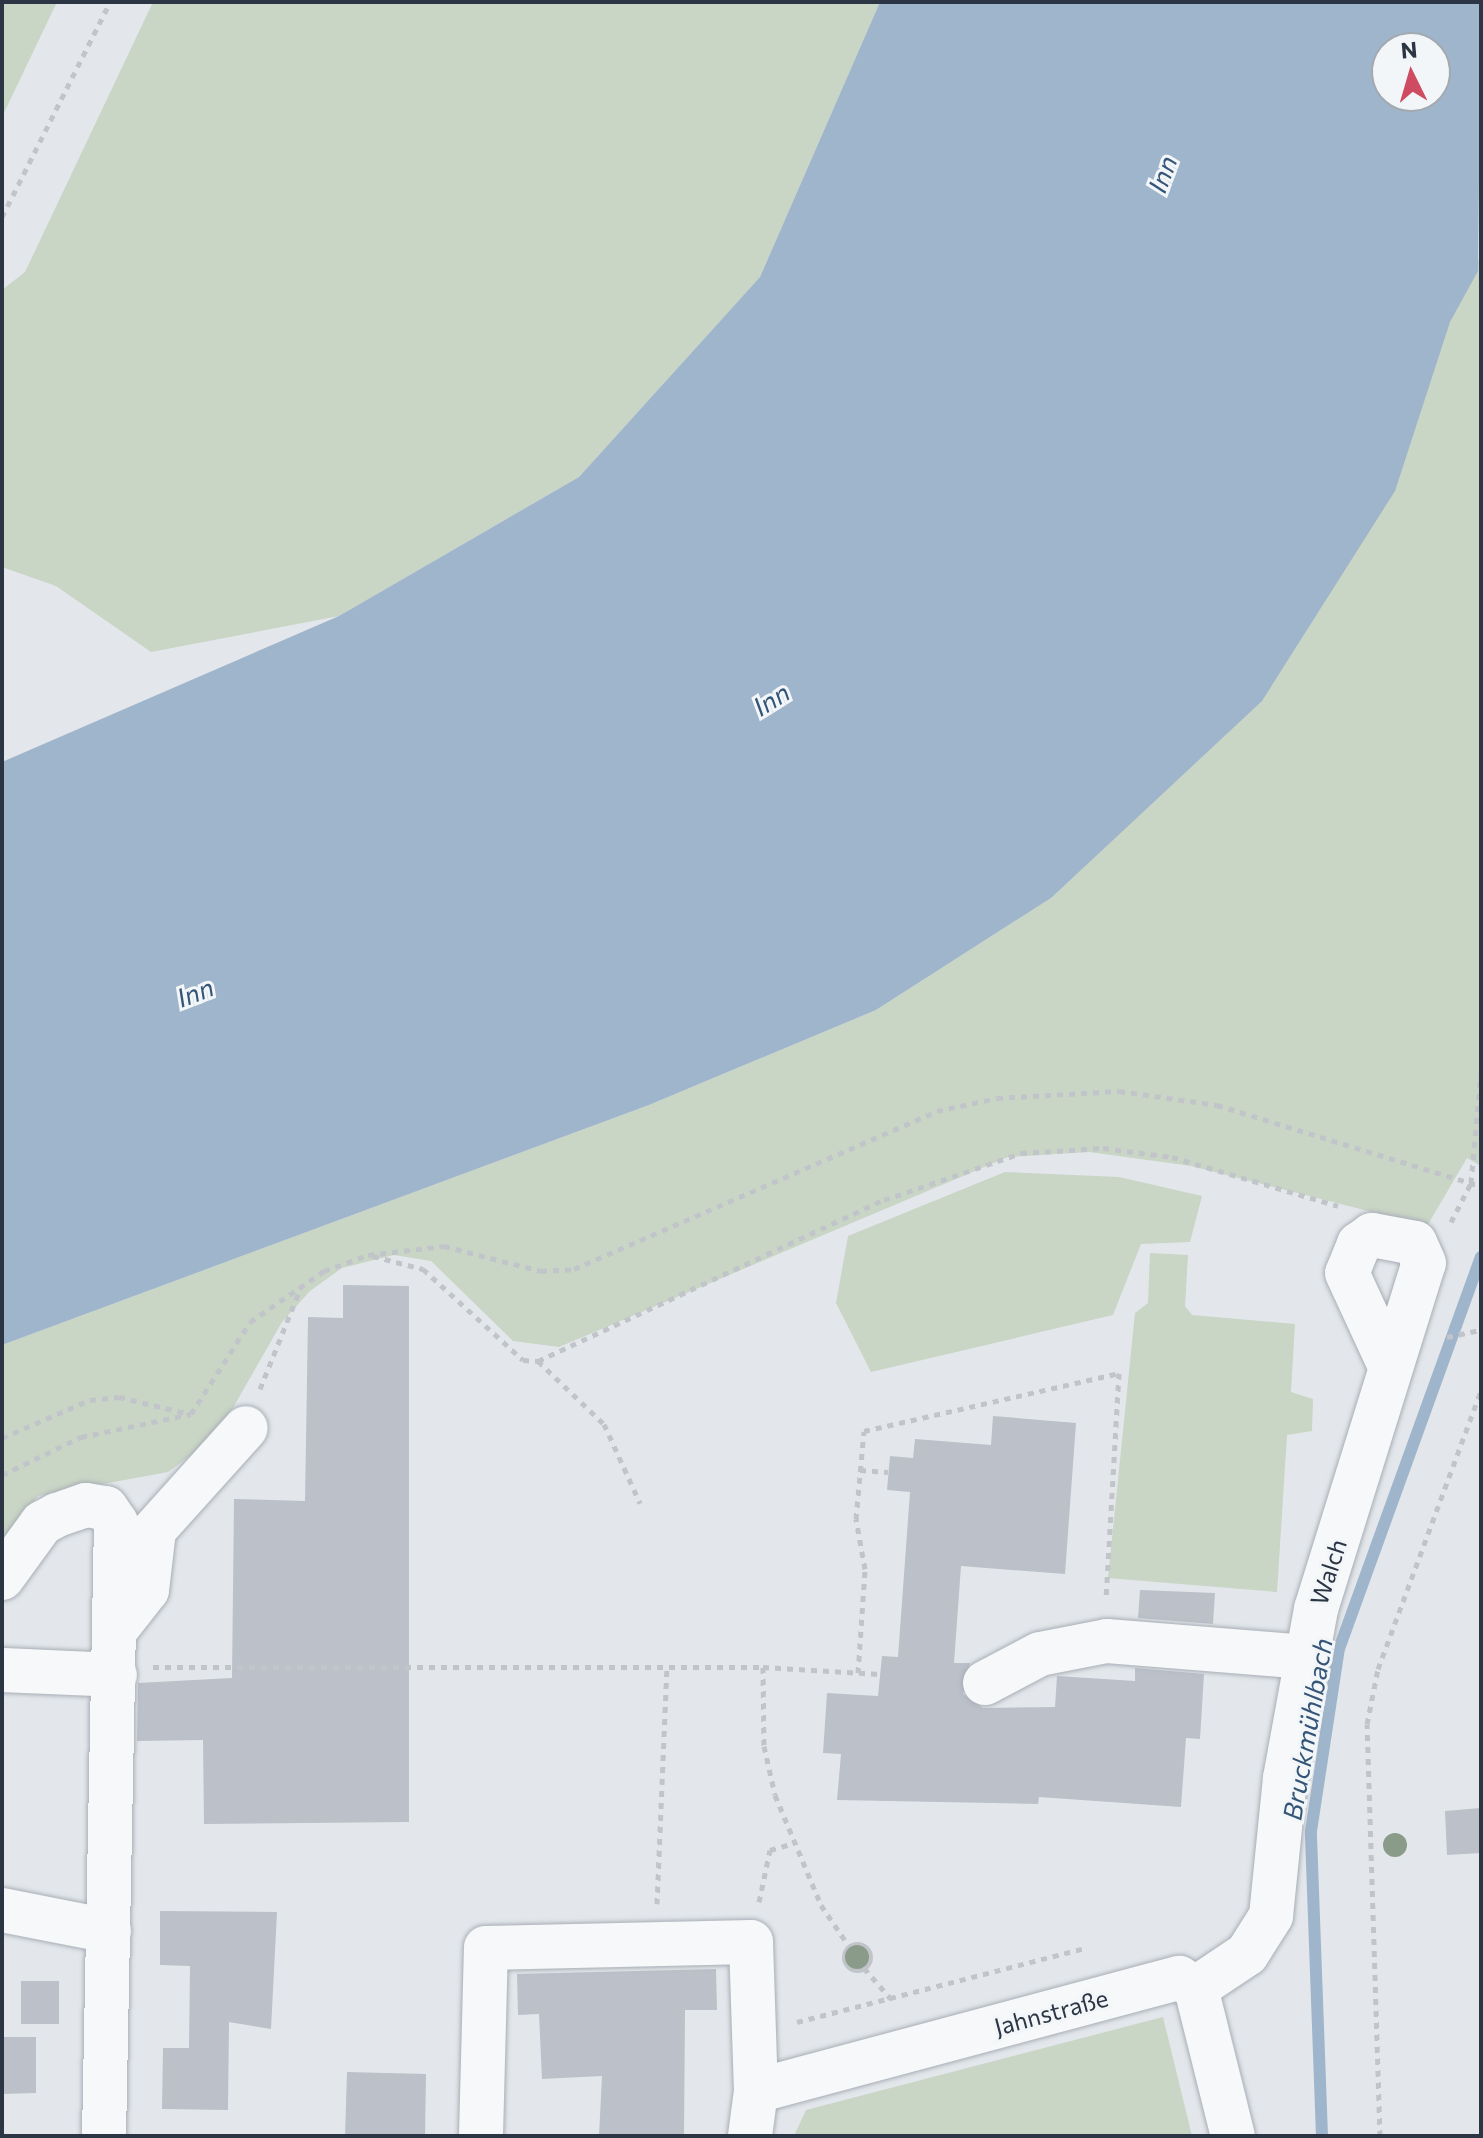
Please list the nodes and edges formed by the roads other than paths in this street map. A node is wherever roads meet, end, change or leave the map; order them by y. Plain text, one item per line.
1 (1390, 1366) junction
2 (246, 1428) road end
3 (2, 1578) edge
4 (115, 1657) junction
5 (1306, 1657) junction
6 (2, 1670) edge
7 (985, 1683) dead end
8 (2, 1910) edge
9 (109, 1931) junction
10 (1196, 1988) junction
11 (756, 2091) junction
12 (104, 2136) edge
13 (481, 2136) edge
14 (750, 2136) edge
15 (1233, 2136) edge

1 - 1 street, Walch
1 - 5 street, Walch
2 - 4 street
3 - 4 street
4 - 6 street
4 - 9 street
5 - 7 street
5 - 10 street, Walch
8 - 9 street
9 - 12 street
10 - 11 street, Jahnstraße
10 - 15 street
11 - 13 street
11 - 14 street

